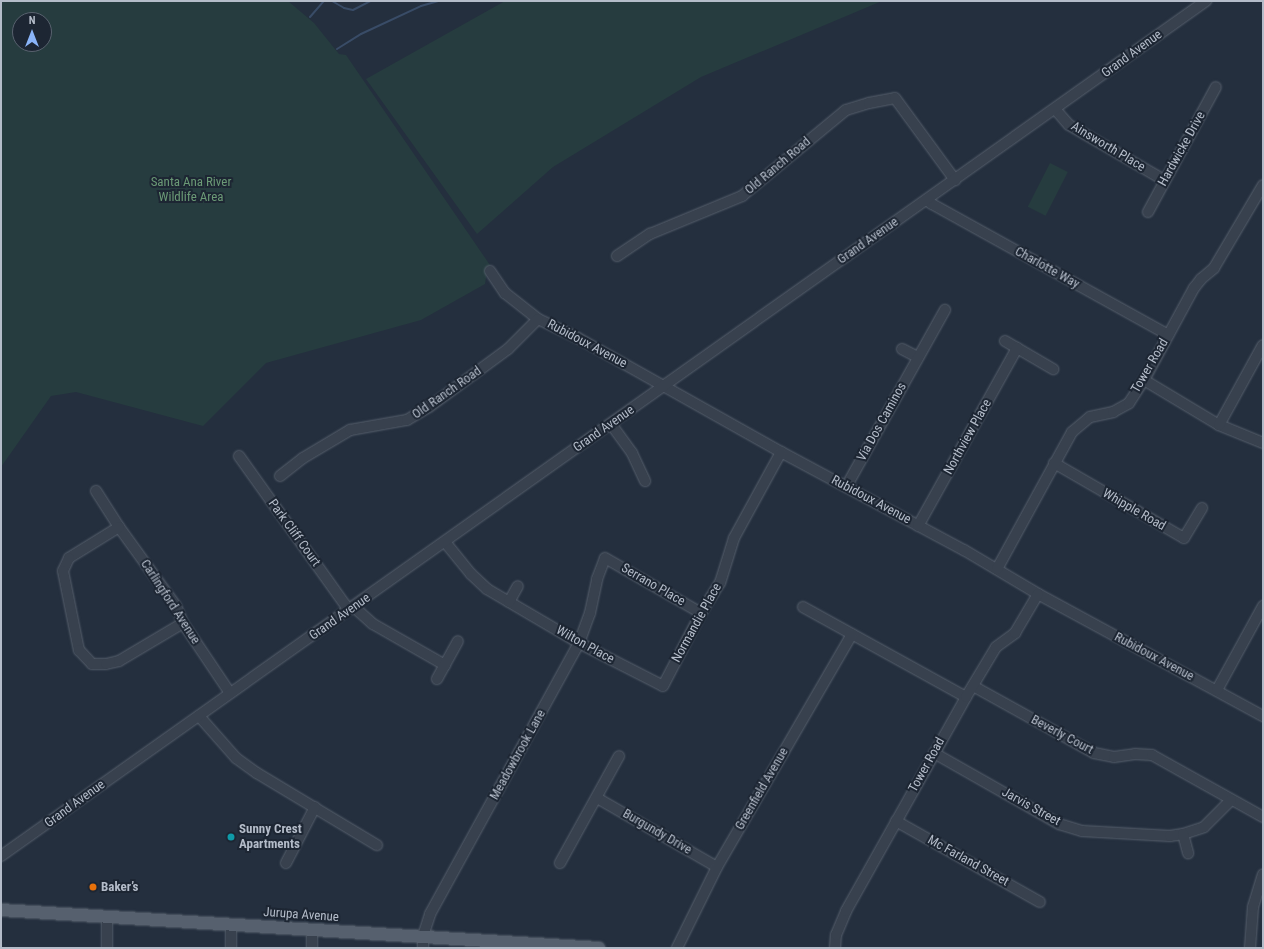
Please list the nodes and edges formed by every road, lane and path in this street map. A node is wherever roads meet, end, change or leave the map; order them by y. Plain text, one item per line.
1 (1206, 1) edge
2 (1216, 86) dead end
3 (1055, 109) junction
4 (955, 180) junction
5 (1164, 180) junction
6 (1263, 185) edge
7 (927, 200) junction
8 (1148, 212) dead end
9 (617, 256) dead end
10 (490, 271) dead end
11 (944, 310) dead end
12 (538, 318) junction
13 (1168, 335) junction
14 (1005, 341) dead end
15 (1263, 345) edge
16 (1017, 348) junction
17 (902, 349) dead end
18 (918, 357) junction
19 (1053, 369) dead end
20 (1144, 380) junction
21 (665, 386) junction
22 (611, 424) junction
23 (1218, 425) junction
24 (1263, 443) edge
25 (781, 452) junction
26 (239, 456) dead end
27 (1054, 463) junction
28 (280, 476) dead end
29 (645, 481) dead end
30 (846, 487) junction
31 (96, 491) dead end
32 (1202, 508) dead end
33 (918, 526) junction
34 (118, 527) junction
35 (444, 542) junction
36 (605, 558) joint
37 (997, 569) junction
38 (518, 586) dead end
39 (1038, 594) junction
40 (509, 602) junction
41 (1263, 606) edge
42 (803, 607) dead end
43 (351, 608) junction
44 (701, 613) junction
45 (183, 623) junction
46 (852, 634) junction
47 (458, 641) dead end
48 (579, 643) junction
49 (445, 665) junction
50 (438, 679) dead end
51 (663, 686) joint
52 (973, 686) junction
53 (1217, 690) junction
54 (230, 693) junction
55 (966, 697) junction
56 (198, 716) junction
57 (1263, 716) edge
58 (934, 753) junction
59 (619, 756) dead end
60 (597, 798) junction
61 (1231, 800) junction
62 (315, 807) junction
63 (1263, 817) edge
64 (896, 821) junction
65 (1183, 834) junction
66 (377, 845) dead end
67 (1188, 853) dead end
68 (1, 856) edge
69 (560, 862) dead end
70 (286, 863) dead end
71 (717, 867) junction
72 (1263, 875) edge
73 (1040, 902) dead end
74 (1, 910) edge
75 (107, 917) junction
76 (231, 924) junction
77 (312, 930) junction
78 (423, 942) edge
79 (107, 948) edge
80 (232, 948) edge
81 (312, 948) edge
82 (599, 948) edge
83 (677, 948) edge
84 (835, 948) edge
85 (1250, 948) edge

1 - 3 street, Grand Avenue
2 - 5 street, Hardwicke Drive
3 - 4 street, Grand Avenue
3 - 5 street, Ainsworth Place
4 - 7 street, Grand Avenue
4 - 9 street, Old Ranch Road
5 - 8 street, Hardwicke Drive
6 - 13 street, Tower Road
7 - 13 street, Charlotte Way
7 - 21 street, Grand Avenue
10 - 12 street, Rubidoux Avenue
11 - 18 street, Via Dos Caminos
12 - 21 street, Rubidoux Avenue
12 - 28 street, Old Ranch Road
13 - 20 street, Tower Road
14 - 16 street
15 - 23 street
16 - 19 street
16 - 33 street, Northview Place
17 - 18 street
18 - 30 street, Via Dos Caminos
20 - 23 street
20 - 27 street, Tower Road
21 - 22 street, Grand Avenue
21 - 25 street, Rubidoux Avenue
22 - 29 street
22 - 35 street, Grand Avenue
23 - 24 street
25 - 30 street, Rubidoux Avenue
25 - 44 street, Normandie Place
26 - 43 street, Park Cliff Court
27 - 32 street, Whipple Road
27 - 37 street, Tower Road
30 - 33 street, Rubidoux Avenue
31 - 34 street, Carlingford Avenue
33 - 37 street, Rubidoux Avenue
34 - 45 street, Carlingford Avenue
34 - 45 street
35 - 40 street, Wilton Place
35 - 43 street, Grand Avenue
36 - 44 street, Serrano Place
36 - 48 street, Meadowbrook Lane
37 - 39 street, Rubidoux Avenue
38 - 40 street
39 - 52 street, Tower Road
39 - 53 street, Rubidoux Avenue
40 - 48 street, Wilton Place
41 - 53 street
42 - 46 street
43 - 49 street, Park Cliff Court
43 - 54 street, Grand Avenue
44 - 51 street, Normandie Place
45 - 54 street, Carlingford Avenue
46 - 55 street
46 - 71 street, Greenfield Avenue
47 - 49 street
48 - 51 street, Wilton Place
48 - 78 street, Meadowbrook Lane
49 - 50 street
52 - 55 street, Tower Road
52 - 61 street, Beverly Court
53 - 57 street, Rubidoux Avenue
54 - 56 street, Grand Avenue
55 - 58 street, Tower Road
56 - 62 street
56 - 68 street, Grand Avenue
58 - 64 street, Tower Road
58 - 65 street, Jarvis Street
59 - 60 street
60 - 69 street
60 - 71 street, Burgundy Drive
61 - 63 street, Beverly Court
61 - 65 street, Jarvis Street
62 - 66 street
62 - 70 street
64 - 73 street, Mc Farland Street
64 - 84 street, Tower Road
65 - 67 street
71 - 83 street, Greenfield Avenue
72 - 85 street
74 - 75 main road, Jurupa Avenue
75 - 76 main road, Jurupa Avenue
75 - 79 street
76 - 77 main road, Jurupa Avenue
76 - 80 street
77 - 78 main road, Jurupa Avenue
77 - 81 street
78 - 82 main road, Jurupa Avenue

